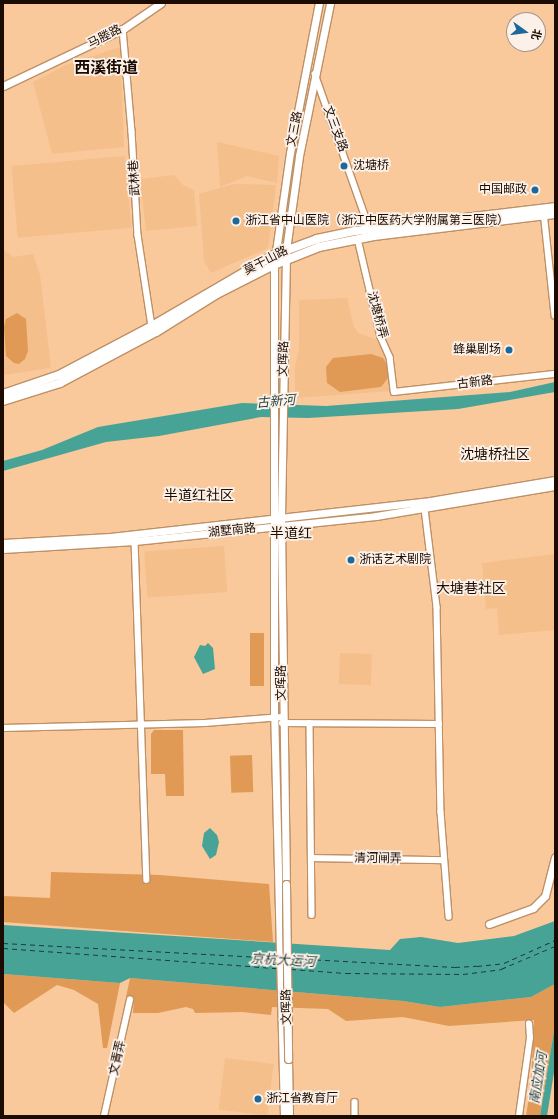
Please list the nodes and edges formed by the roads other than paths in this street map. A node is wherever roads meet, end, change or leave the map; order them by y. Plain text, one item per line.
1 (161, 3) edge
2 (319, 3) edge
3 (330, 3) edge
4 (123, 29) junction
5 (315, 74) junction
6 (3, 86) edge
7 (555, 207) edge
8 (544, 211) junction
9 (555, 214) edge
10 (370, 229) junction
11 (358, 239) junction
12 (286, 250) junction
13 (274, 255) junction
14 (287, 259) junction
15 (274, 265) junction
16 (555, 315) edge
17 (152, 326) junction
18 (555, 374) edge
19 (394, 392) joint
20 (3, 394) edge
21 (3, 401) edge
22 (555, 480) edge
23 (555, 486) edge
24 (425, 509) junction
25 (281, 517) junction
26 (272, 518) junction
27 (272, 526) junction
28 (281, 526) junction
29 (135, 541) junction
30 (3, 543) edge
31 (3, 549) edge
32 (279, 719) junction
33 (310, 723) junction
34 (439, 724) junction
35 (142, 725) junction
36 (3, 728) edge
37 (555, 857) edge
38 (311, 858) junction
39 (444, 860) junction
40 (147, 880) dead end
41 (312, 915) dead end
42 (449, 917) dead end
43 (489, 924) dead end
44 (130, 1000) dead end
45 (529, 1024) dead end
46 (285, 1059) junction
47 (355, 1102) dead end
48 (104, 1116) edge
49 (284, 1116) edge
50 (289, 1116) edge
51 (355, 1116) edge
52 (520, 1116) edge

1 - 4 main road, 马塍路
2 - 13 main road, 文三路
3 - 5 main road, 文三路
4 - 6 main road, 马塍路
4 - 17 street, 武林巷
5 - 10 street, 文三支路
5 - 12 main road, 文三路
7 - 8 main road, 莫干山路
8 - 9 main road, 莫干山路
8 - 10 main road, 莫干山路
8 - 11 main road, 莫干山路
8 - 16 street
10 - 12 main road, 莫干山路
11 - 14 main road, 莫干山路
11 - 19 street, 沈塘桥弄
12 - 13 main road, 莫干山路
12 - 14 main road, 文晖路
13 - 15 main road, 文晖路
13 - 17 main road, 莫干山路
14 - 15 main road, 莫干山路
14 - 25 main road, 文晖路
15 - 21 main road, 莫干山路
15 - 26 main road, 文晖路
17 - 20 main road, 莫干山路
18 - 19 street, 古新路
22 - 25 main road, 湖墅南路
23 - 24 main road, 湖墅南路
24 - 28 main road, 湖墅南路
24 - 34 street
25 - 26 main road, 湖墅南路
25 - 28 main road, 文晖路
26 - 27 main road, 文晖路
26 - 30 main road, 湖墅南路
27 - 28 main road, 湖墅南路
27 - 29 main road, 湖墅南路
27 - 32 main road, 文晖路
28 - 32 main road, 文晖路
29 - 31 main road, 湖墅南路
29 - 35 street
32 - 33 street
32 - 35 street
32 - 46 main road, 文晖路, bridge
33 - 34 street
33 - 38 street
34 - 39 street
35 - 36 street
35 - 40 street
37 - 43 main road
38 - 39 street, 清河闸弄
38 - 41 street
39 - 42 street
44 - 48 street, 文青弄
45 - 52 street
46 - 49 main road, 文晖路
46 - 50 main road, 文晖路
47 - 51 street

